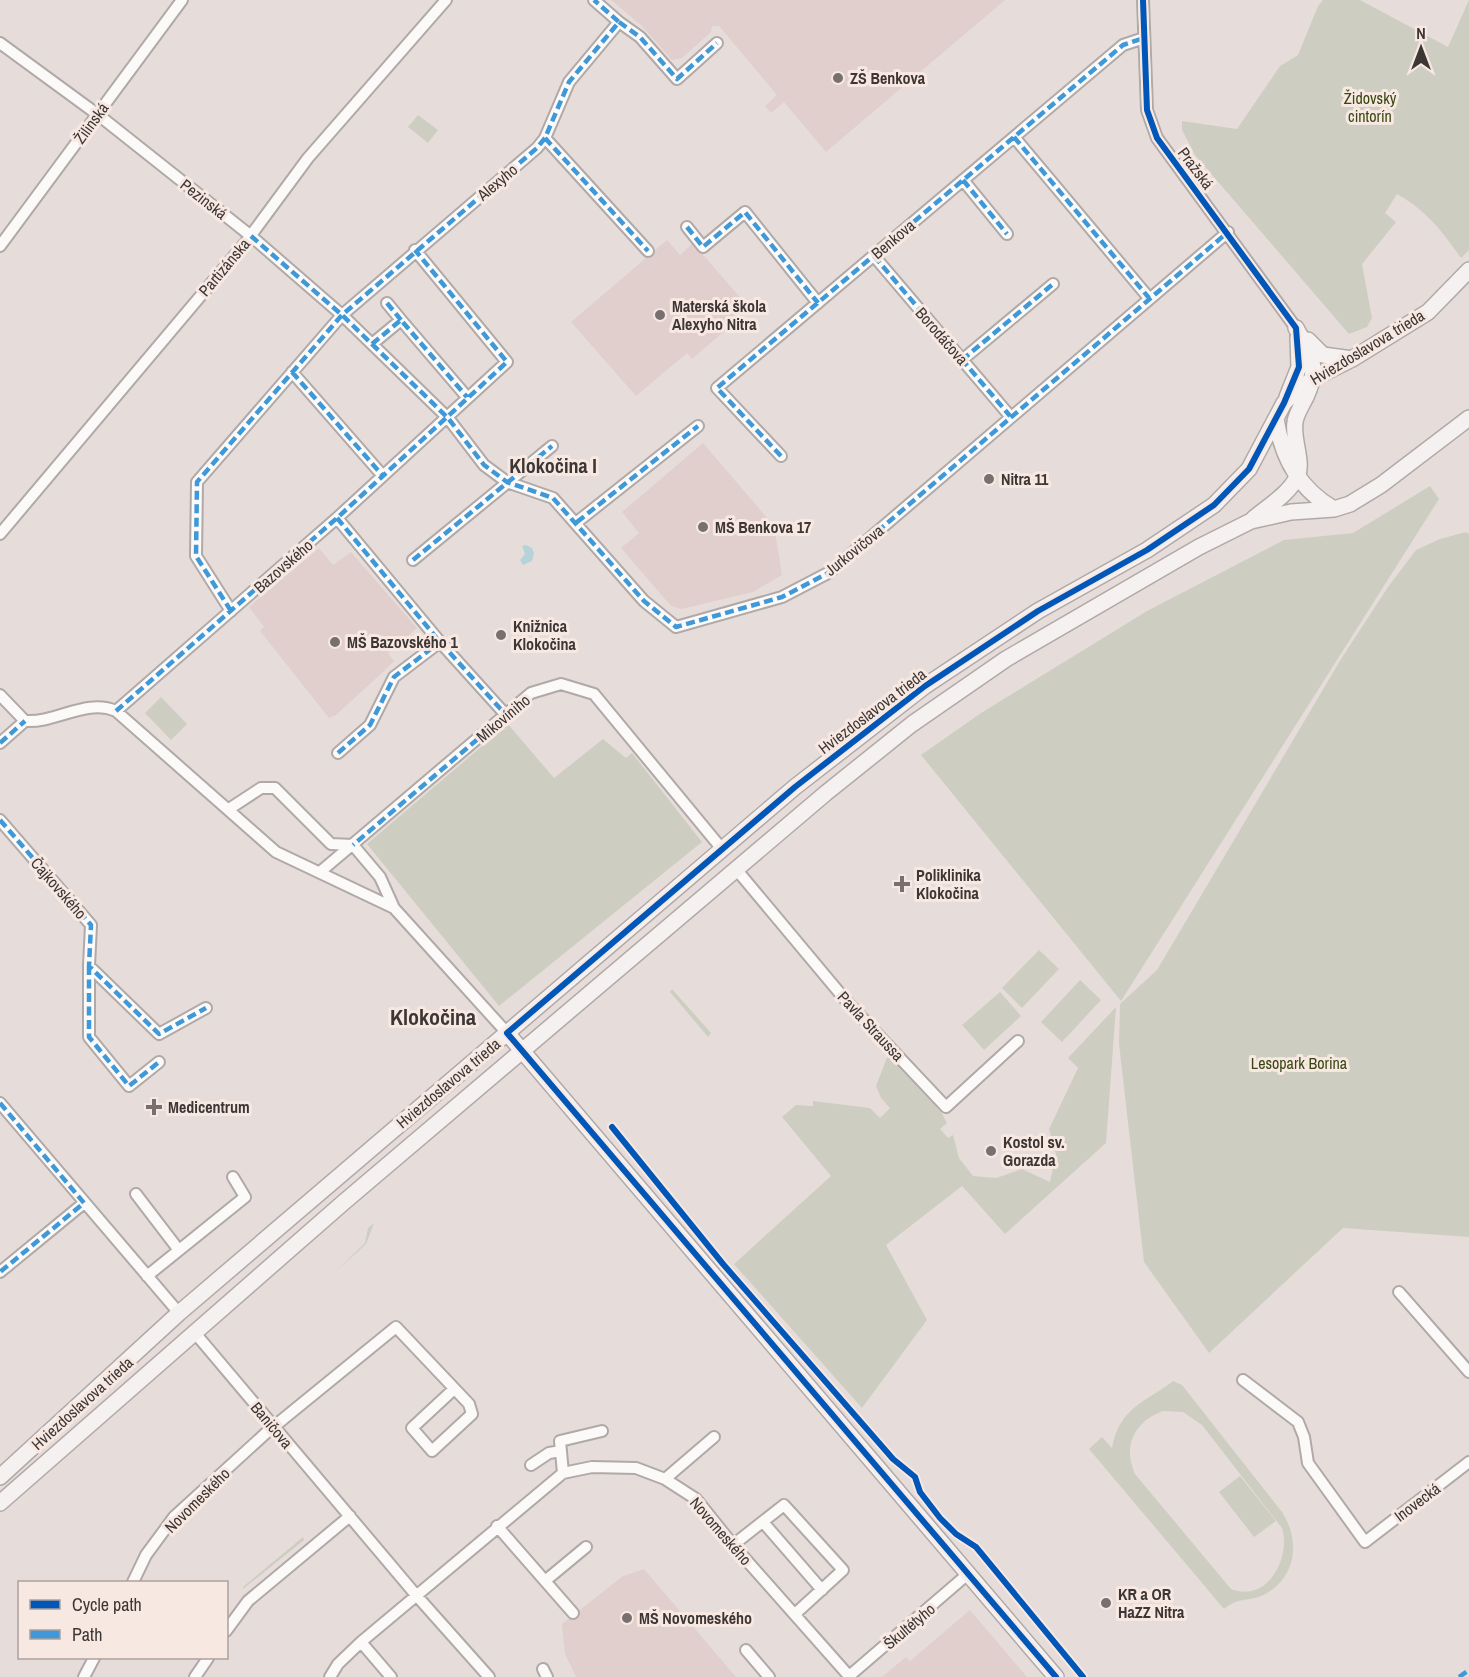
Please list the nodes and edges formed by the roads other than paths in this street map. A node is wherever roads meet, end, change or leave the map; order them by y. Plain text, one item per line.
1 (182, 0) edge
2 (447, 0) edge
3 (594, 0) edge
4 (1143, 0) edge
5 (619, 22) junction
6 (1144, 38) junction
7 (0, 43) edge
8 (717, 43) dead end
9 (97, 115) junction
10 (1014, 137) junction
11 (545, 138) junction
12 (963, 180) junction
13 (687, 227) dead end
14 (1228, 232) junction
15 (1007, 234) dead end
16 (251, 236) junction
17 (0, 246) edge
18 (415, 250) junction
19 (648, 251) dead end
20 (874, 256) junction
21 (1469, 270) edge
22 (1053, 284) dead end
23 (1149, 298) junction
24 (387, 303) dead end
25 (818, 303) junction
26 (342, 315) junction
27 (401, 320) junction
28 (1296, 328) junction
29 (372, 344) junction
30 (1352, 359) junction
31 (962, 360) junction
32 (292, 372) junction
33 (1314, 378) junction
34 (467, 397) junction
35 (1284, 403) junction
36 (1010, 416) junction
37 (448, 418) junction
38 (1469, 418) edge
39 (1276, 419) junction
40 (698, 426) dead end
41 (552, 446) dead end
42 (781, 456) dead end
43 (383, 476) junction
44 (1297, 477) junction
45 (507, 482) junction
46 (1334, 509) junction
47 (337, 518) junction
48 (1251, 521) junction
49 (577, 522) junction
50 (0, 534) edge
51 (413, 560) dead end
52 (231, 611) junction
53 (440, 642) junction
54 (0, 694) edge
55 (116, 711) junction
56 (506, 715) junction
57 (26, 721) junction
58 (0, 743) edge
59 (338, 753) dead end
60 (229, 809) junction
61 (0, 820) edge
62 (353, 845) junction
63 (723, 849) junction
64 (736, 869) junction
65 (320, 872) junction
66 (394, 908) junction
67 (89, 966) junction
68 (206, 1008) dead end
69 (507, 1033) junction
70 (1018, 1041) dead end
71 (522, 1053) junction
72 (159, 1062) dead end
73 (0, 1103) edge
74 (233, 1177) dead end
75 (329, 1184) junction
76 (136, 1194) dead end
77 (344, 1202) junction
78 (84, 1203) junction
79 (178, 1249) junction
80 (0, 1272) edge
81 (147, 1276) junction
82 (1399, 1292) dead end
83 (179, 1312) junction
84 (195, 1333) junction
85 (1469, 1372) edge
86 (1243, 1380) dead end
87 (454, 1389) junction
88 (274, 1427) junction
89 (602, 1431) dead end
90 (714, 1437) dead end
91 (561, 1451) junction
92 (1469, 1462) edge
93 (531, 1465) dead end
94 (563, 1473) junction
95 (0, 1477) edge
96 (665, 1479) junction
97 (0, 1503) edge
98 (350, 1516) junction
99 (764, 1522) junction
100 (497, 1526) junction
101 (733, 1545) junction
102 (586, 1547) dead end
103 (969, 1573) junction
104 (134, 1581) edge
105 (545, 1581) junction
106 (822, 1590) junction
107 (416, 1595) junction
108 (573, 1613) dead end
109 (795, 1614) junction
110 (228, 1628) edge
111 (361, 1642) junction
112 (746, 1650) dead end
113 (93, 1659) edge
114 (207, 1659) edge
115 (84, 1677) edge
116 (195, 1677) edge
117 (330, 1677) edge
118 (391, 1677) edge
119 (489, 1677) edge
120 (769, 1677) edge
121 (848, 1677) edge
122 (1056, 1677) edge

1 - 9 street, Žilinská
2 - 16 street, Partizánska
3 - 5 street
4 - 6 street, Pražská
5 - 8 street
5 - 11 street, Alexyho
6 - 10 street, Benkova
6 - 14 street, Pražská
7 - 9 street, Pezinská
9 - 16 street, Pezinská
9 - 17 street, Žilinská
10 - 12 street, Benkova
10 - 23 street
11 - 18 street, Alexyho
11 - 19 street
12 - 15 street
12 - 20 street, Benkova
13 - 25 street
14 - 23 street, Jurkovičova
14 - 28 street, Pražská
16 - 26 street, Pezinská
16 - 50 street, Partizánska
18 - 26 street, Alexyho
18 - 34 street, Bazovského
20 - 25 street, Benkova
20 - 31 street, Borodáčova
21 - 30 street, Hviezdoslavova trieda
22 - 31 street
23 - 36 street, Jurkovičova
24 - 27 street
25 - 42 street, Benkova
26 - 29 street, Pezinská
26 - 32 street, Alexyho
27 - 29 street
27 - 34 street
28 - 30 street
28 - 33 street
28 - 35 street
29 - 37 street, Pezinská
30 - 33 street, Hviezdoslavova trieda
31 - 36 street, Borodáčova
32 - 43 street
32 - 52 street, Alexyho
33 - 35 street, Hviezdoslavova trieda
33 - 44 street
34 - 37 street, Bazovského
35 - 39 street, Hviezdoslavova trieda
36 - 49 street, Jurkovičova
37 - 43 street, Bazovského
37 - 45 street, Jurkovičova
38 - 46 street, Hviezdoslavova trieda
39 - 44 street
39 - 63 street, Hviezdoslavova trieda
40 - 49 street
41 - 45 street
43 - 47 street, Bazovského
44 - 46 street
44 - 48 street
45 - 49 street, Jurkovičova
45 - 51 street
46 - 48 street, Hviezdoslavova trieda
47 - 52 street, Bazovského
47 - 53 street
48 - 64 street, Hviezdoslavova trieda
52 - 55 street, Bazovského
53 - 56 street
53 - 59 street
54 - 57 street
55 - 57 street
55 - 60 street
56 - 62 street, Mikovíniho
56 - 63 street, Mikovíniho
57 - 58 street
60 - 62 street
60 - 65 street
61 - 67 street, Čajkovského
62 - 65 street, Mikovíniho
62 - 66 street
63 - 64 street
63 - 69 street, Hviezdoslavova trieda
64 - 70 street, Pavla Straussa
64 - 71 street, Hviezdoslavova trieda
65 - 66 street
66 - 69 street
67 - 68 street
67 - 72 street, Čajkovského
69 - 71 street
69 - 75 street, Hviezdoslavova trieda
71 - 77 street, Hviezdoslavova trieda
71 - 103 street
73 - 78 street
74 - 79 street
75 - 77 street
75 - 83 street, Hviezdoslavova trieda
76 - 79 street
77 - 84 street, Hviezdoslavova trieda
78 - 80 street
78 - 81 street
79 - 81 street
81 - 83 street
82 - 85 street
83 - 84 street
83 - 95 street, Hviezdoslavova trieda
84 - 88 street, Baničova
84 - 97 street, Hviezdoslavova trieda
86 - 92 street, Inovecká
87 - 87 street
87 - 88 street, Novomeského
88 - 98 street, Baničova
88 - 104 street, Novomeského
89 - 91 street
90 - 96 street
91 - 93 street
91 - 94 street
94 - 96 street, Novomeského
94 - 100 street, Novomeského
96 - 101 street, Novomeského
98 - 107 street, Baničova
98 - 110 street
99 - 101 street
99 - 106 street
99 - 106 street
100 - 105 street
100 - 107 street, Novomeského
101 - 109 street, Novomeského
102 - 105 street
103 - 121 street, Škultétyho
103 - 122 street
105 - 108 street
106 - 109 street
107 - 111 street, Novomeského
107 - 119 street
109 - 121 street, Novomeského
111 - 117 street, Novomeského
111 - 118 street
112 - 120 street
113 - 115 street
114 - 116 street

